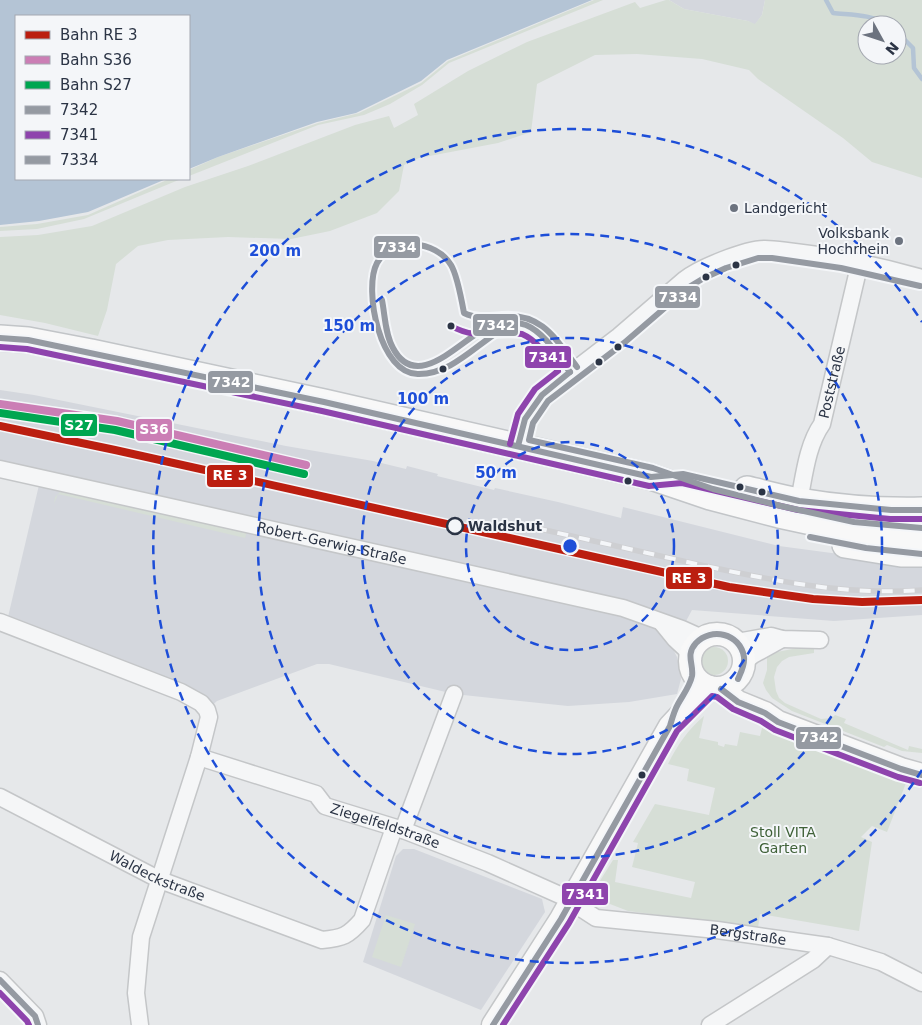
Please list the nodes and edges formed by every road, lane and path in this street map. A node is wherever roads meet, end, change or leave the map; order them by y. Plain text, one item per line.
1 (860, 262) junction
2 (922, 278) edge
3 (490, 327) dead end
4 (0, 338) edge
5 (570, 372) junction
6 (518, 446) junction
7 (0, 469) edge
8 (651, 477) junction
9 (799, 501) junction
10 (922, 510) edge
11 (922, 536) edge
12 (922, 554) edge
13 (0, 622) edge
14 (820, 640) dead end
15 (717, 666) junction
16 (454, 694) dead end
17 (199, 757) junction
18 (922, 774) edge
19 (0, 797) edge
20 (398, 829) junction
21 (160, 880) junction
22 (571, 902) junction
23 (828, 946) junction
24 (0, 980) edge
25 (922, 982) edge
26 (38, 1025) edge
27 (140, 1025) edge
28 (493, 1025) edge
29 (710, 1025) edge

1 - 2 street
1 - 5 street
1 - 9 street, Poststraße
3 - 5 street
4 - 6 main road
5 - 6 street
6 - 8 main road
7 - 15 street, Robert-Gerwig-Straße
8 - 9 main road
8 - 11 main road
8 - 12 main road
9 - 10 main road
13 - 17 street
14 - 15 street
15 - 18 main road
15 - 22 main road
16 - 20 street
17 - 20 street, Ziegelfeldstraße
17 - 21 street
19 - 21 street, Waldeckstraße
20 - 21 street, Waldeckstraße
20 - 22 street, Ziegelfeldstraße
21 - 27 street
22 - 23 street, Bergstraße
22 - 28 main road
23 - 25 street, Bergstraße
23 - 29 street
24 - 26 street

